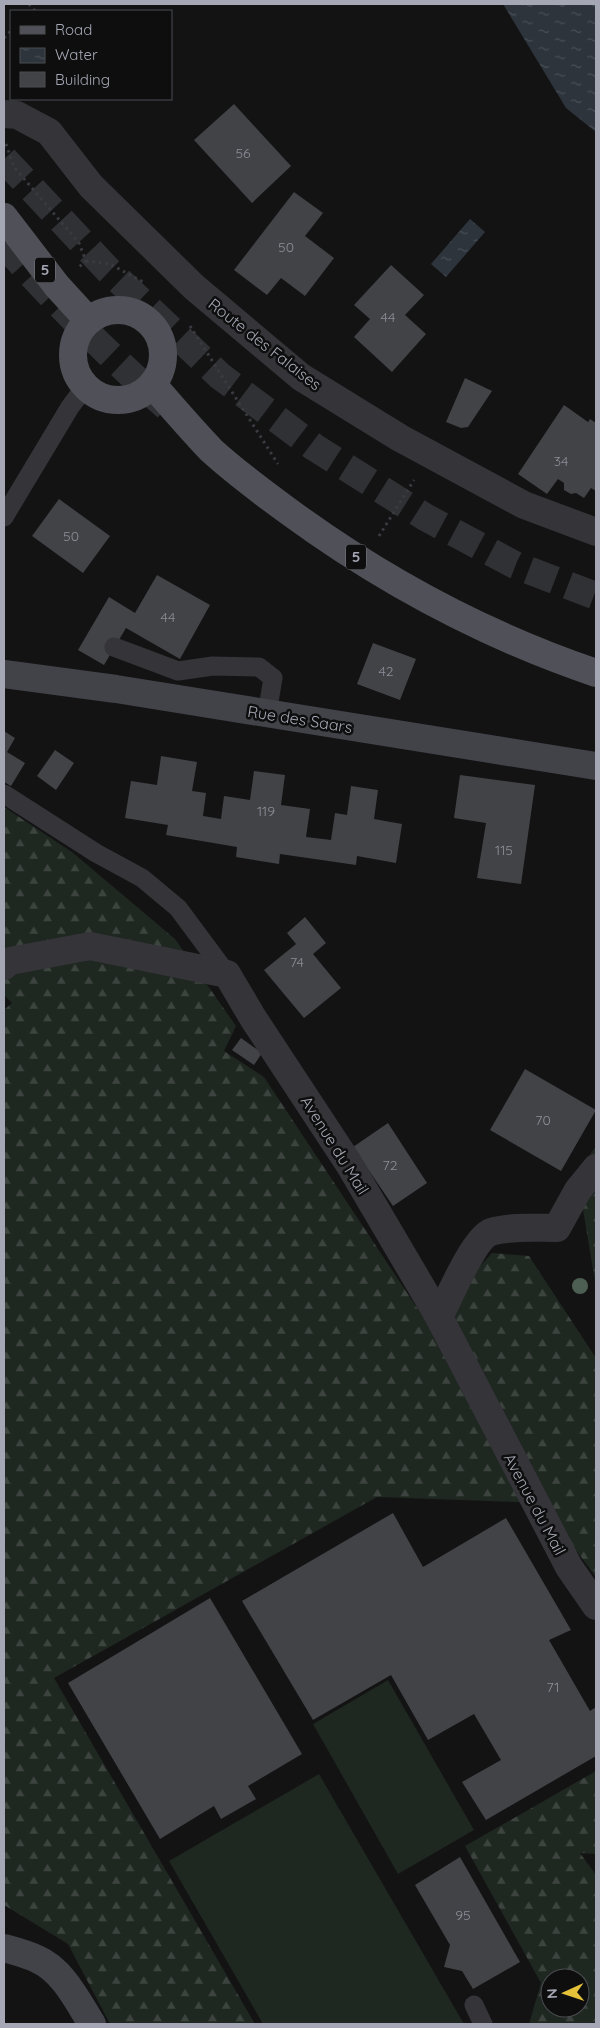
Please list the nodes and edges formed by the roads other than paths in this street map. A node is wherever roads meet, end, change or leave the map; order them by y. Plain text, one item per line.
1 (4, 114) edge
2 (4, 217) edge
3 (89, 321) junction
4 (153, 385) junction
5 (86, 387) junction
6 (4, 517) edge
7 (596, 532) edge
8 (114, 648) dead end
9 (596, 673) edge
10 (4, 674) edge
11 (267, 714) junction
12 (596, 766) edge
13 (4, 794) edge
14 (4, 966) edge
15 (227, 974) junction
16 (596, 1168) edge
17 (439, 1317) junction
18 (596, 1606) edge
19 (4, 1948) edge
20 (474, 2005) dead end
21 (92, 2024) edge
22 (483, 2024) edge

1 - 7 street, Route des Falaises
2 - 3 main road, 5
3 - 4 main road
3 - 5 main road
4 - 5 main road
4 - 9 main road, 5
5 - 6 lane
8 - 11 lane
10 - 11 street, Rue des Saars
11 - 12 street, Rue des Saars
13 - 15 lane
14 - 15 street
15 - 17 street, Avenue du Mail
16 - 17 street
17 - 18 street, Avenue du Mail
19 - 21 street
20 - 22 lane

